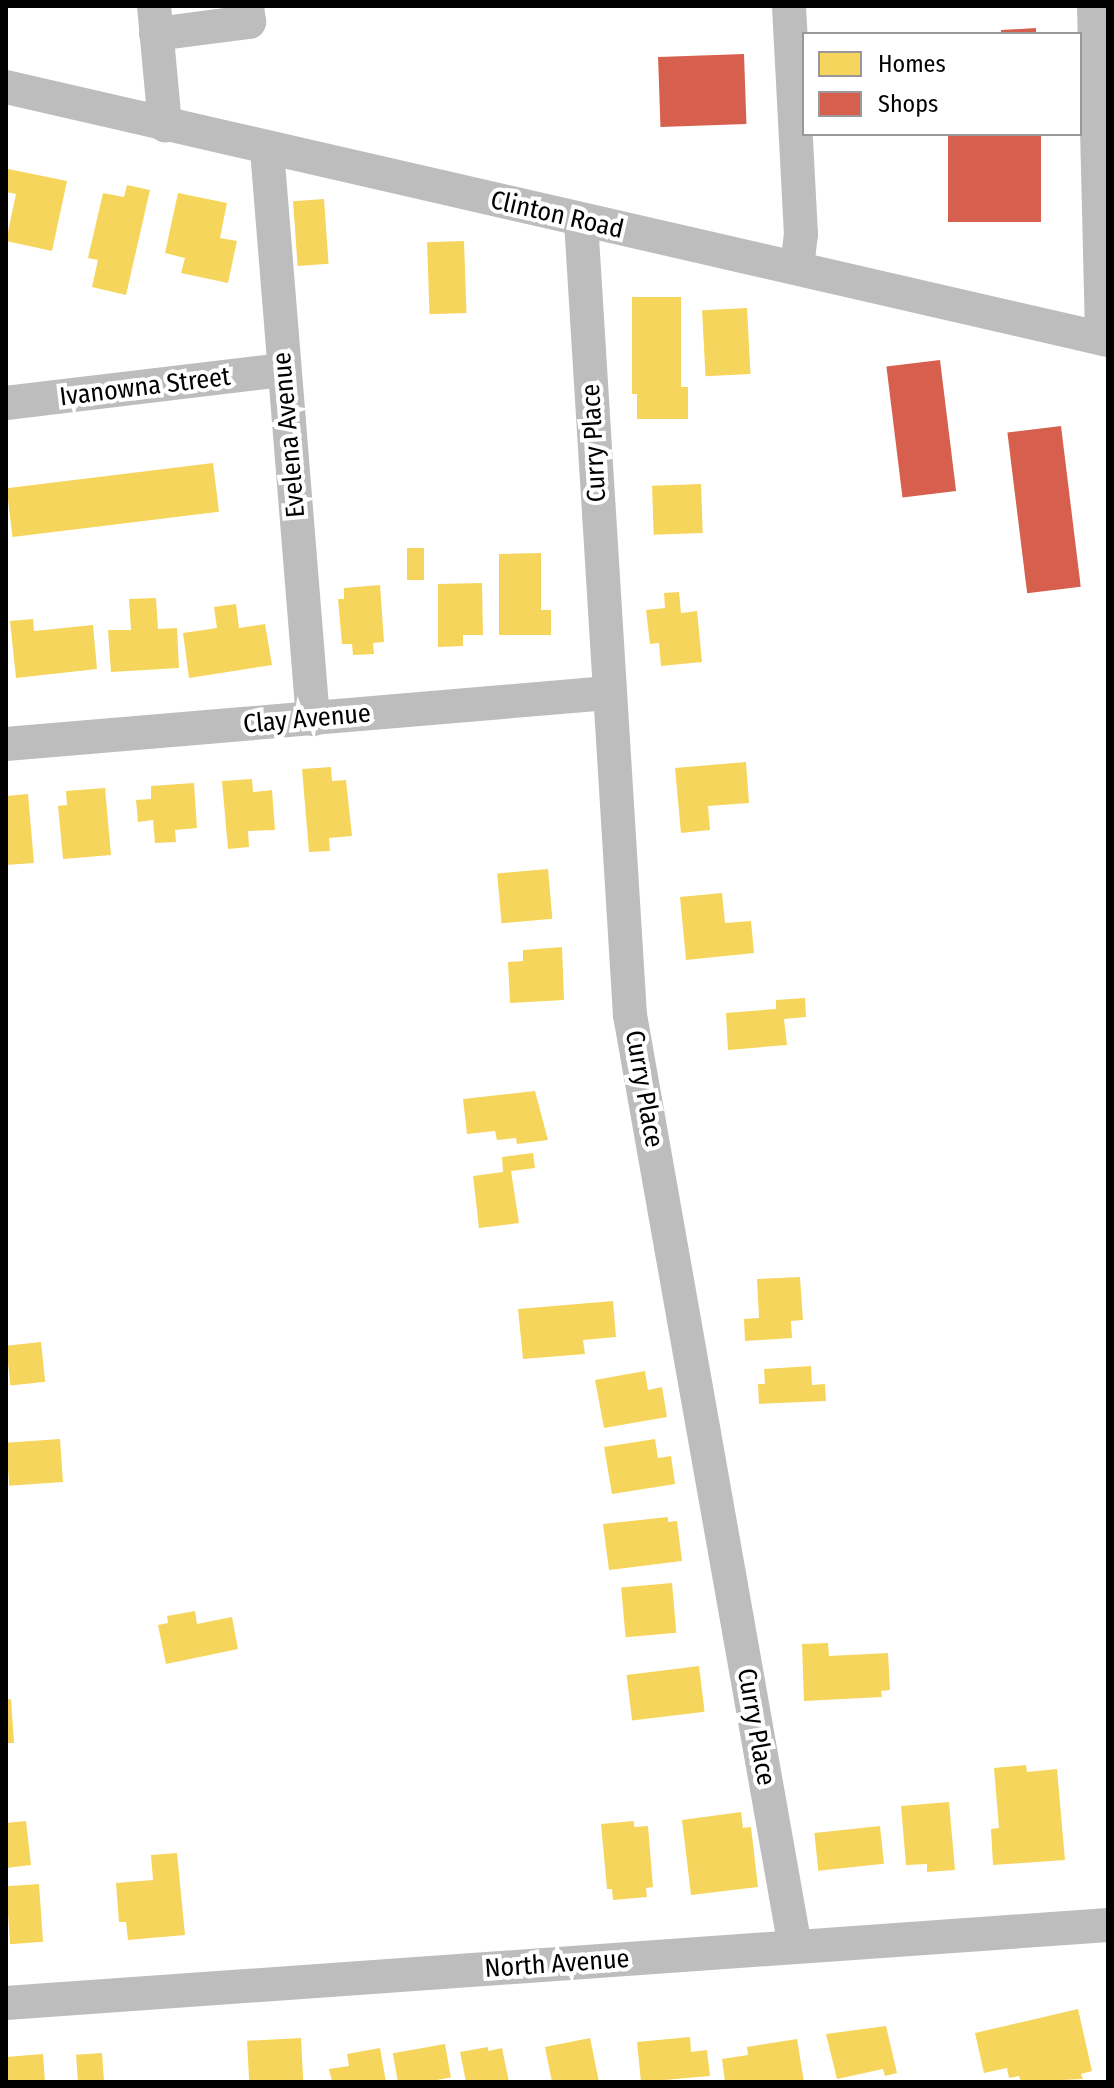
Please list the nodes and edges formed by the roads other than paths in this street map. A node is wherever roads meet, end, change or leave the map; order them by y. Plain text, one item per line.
1 (247, 6) edge
2 (789, 6) edge
3 (1094, 6) edge
4 (155, 20) edge
5 (6, 87) edge
6 (165, 125) junction
7 (267, 150) junction
8 (581, 221) junction
9 (797, 268) junction
10 (1105, 339) edge
11 (284, 370) junction
12 (6, 403) edge
13 (608, 693) junction
14 (313, 719) junction
15 (6, 744) edge
16 (1108, 1925) edge
17 (795, 1947) junction
18 (6, 2003) edge

1 - 4 street
2 - 9 street
3 - 10 street
4 - 6 street
5 - 6 street, Clinton Road
6 - 7 street, Clinton Road
7 - 8 street, Clinton Road
7 - 11 street, Evelena Avenue
8 - 9 street, Clinton Road
8 - 13 street, Curry Place
9 - 10 street, Clinton Road
11 - 12 street, Ivanowna Street
11 - 14 street, Evelena Avenue
13 - 14 street, Clay Avenue
13 - 17 street, Curry Place
14 - 15 street, Clay Avenue
16 - 17 street, North Avenue
17 - 18 street, North Avenue

